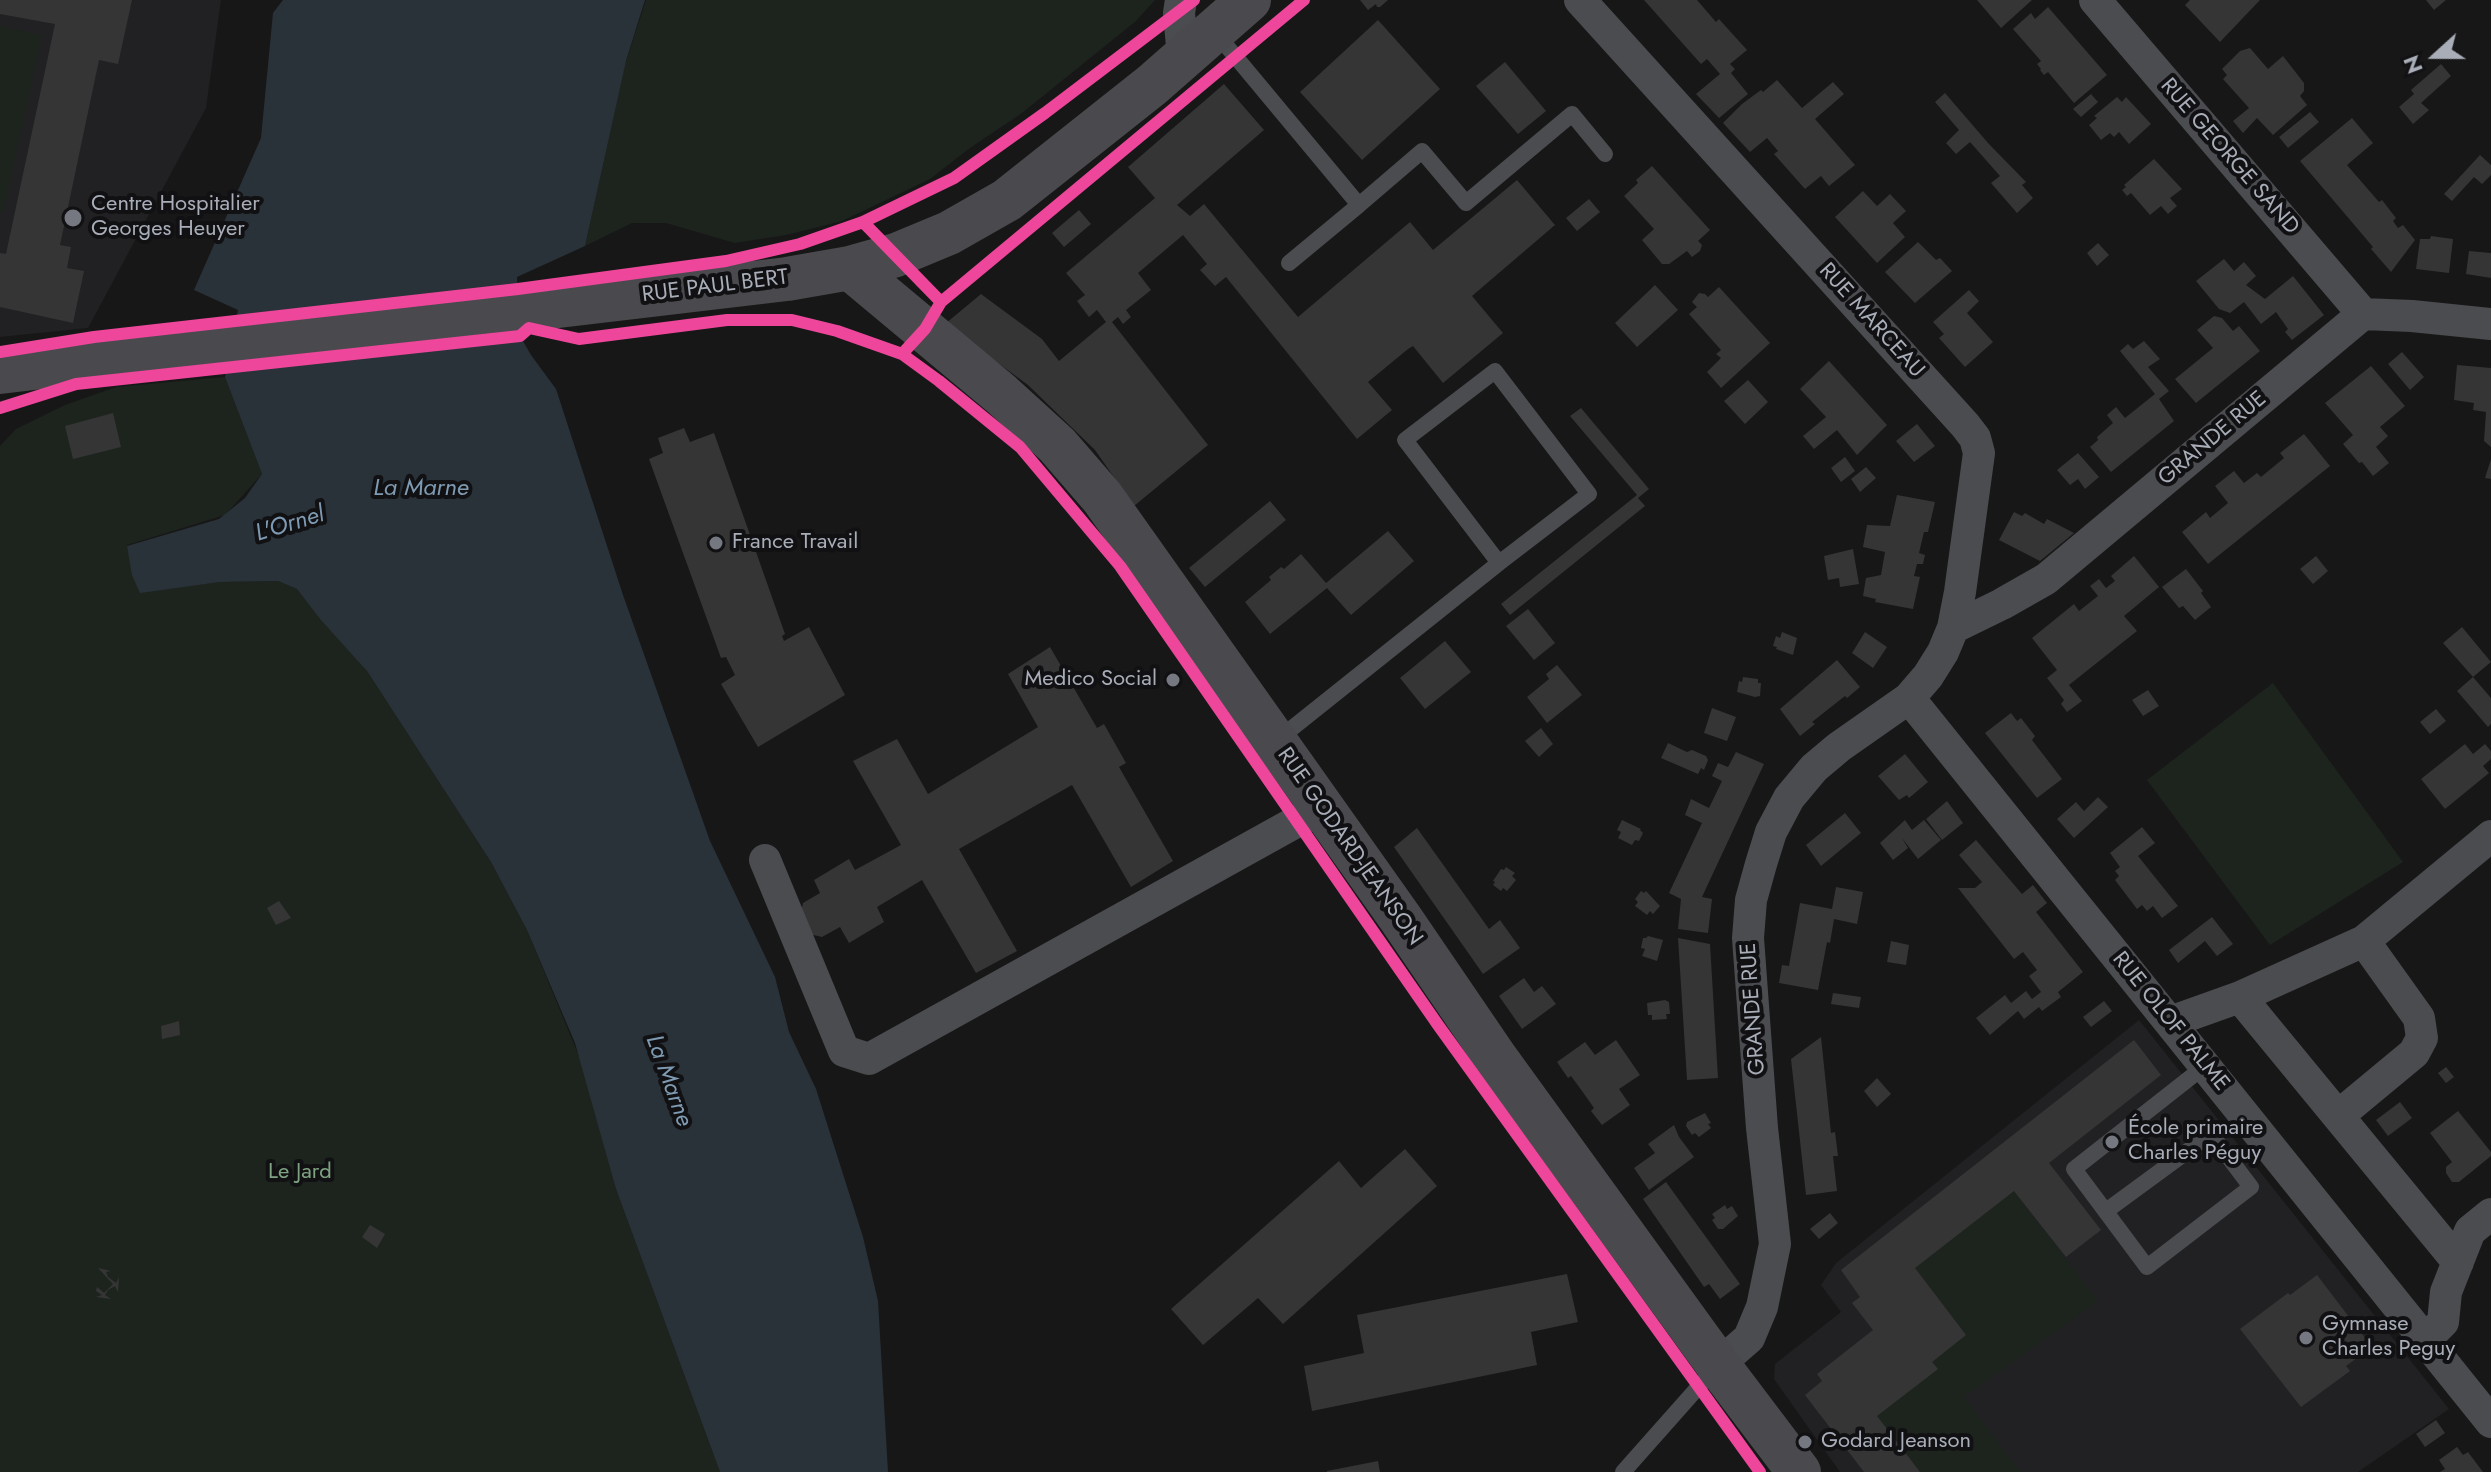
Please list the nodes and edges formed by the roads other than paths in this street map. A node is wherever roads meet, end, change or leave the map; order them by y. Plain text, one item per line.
1 (1181, 0) edge
2 (1249, 0) edge
3 (1580, 0) edge
4 (2095, 0) edge
5 (1198, 44) junction
6 (1605, 154) dead end
7 (1359, 205) junction
8 (1289, 263) dead end
9 (850, 268) junction
10 (2363, 314) junction
11 (2491, 324) edge
12 (96, 359) junction
13 (0, 372) edge
14 (0, 388) edge
15 (1499, 563) junction
16 (1953, 628) junction
17 (1909, 698) junction
18 (1274, 742) junction
19 (1321, 808) junction
20 (2491, 836) edge
21 (765, 860) dead end
22 (2364, 941) junction
23 (2240, 997) junction
24 (2170, 1022) junction
25 (2205, 1066) junction
26 (2338, 1116) junction
27 (2106, 1211) junction
28 (2491, 1214) edge
29 (2458, 1262) junction
30 (2425, 1340) junction
31 (1718, 1365) junction
32 (2491, 1422) edge
33 (1623, 1472) edge
34 (1799, 1472) edge

1 - 5 street
2 - 5 street, RUE PAUL BERT
3 - 16 street, RUE MARCEAU
4 - 10 street, RUE GEORGE SAND
5 - 7 lane
5 - 9 street, RUE PAUL BERT
6 - 7 lane
7 - 8 lane
9 - 12 street, RUE PAUL BERT
9 - 18 street, RUE GODARD-JEANSON
10 - 11 street
10 - 16 street, GRANDE RUE
12 - 13 street
12 - 14 street
15 - 15 lane
15 - 18 lane
16 - 17 street, RUE MARCEAU
17 - 24 street, RUE OLOF PALME
17 - 31 street, GRANDE RUE
18 - 19 street, RUE GODARD-JEANSON
19 - 21 street
19 - 31 street, RUE GODARD-JEANSON
20 - 22 street
22 - 23 street
22 - 26 street
23 - 24 street
23 - 26 street
24 - 25 street, RUE OLOF PALME
25 - 27 lane
25 - 30 street, RUE OLOF PALME
26 - 29 street
27 - 27 lane
28 - 29 street
29 - 30 street
30 - 32 street, RUE OLOF PALME
31 - 33 lane
31 - 34 street, RUE GODARD-JEANSON

